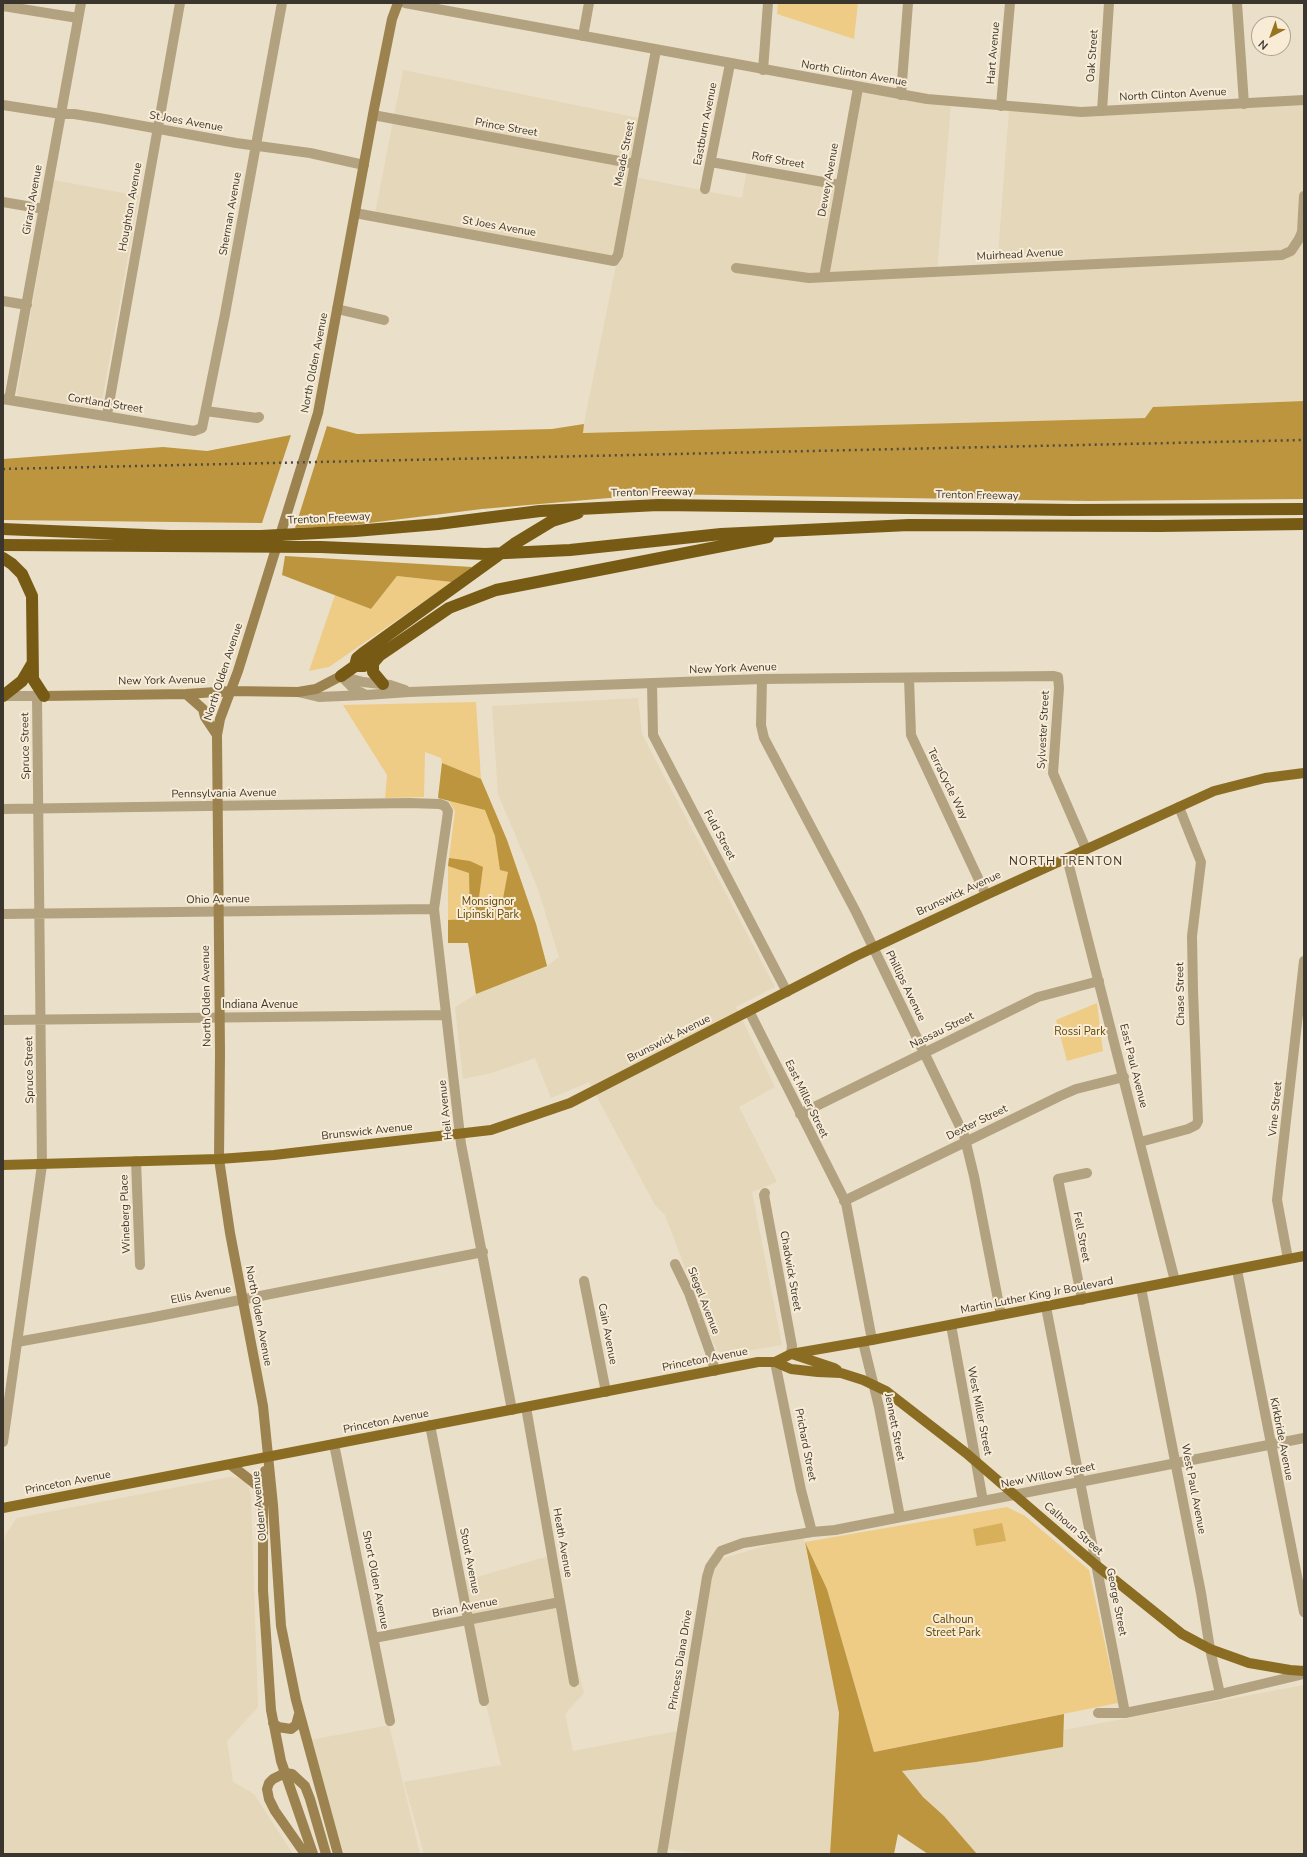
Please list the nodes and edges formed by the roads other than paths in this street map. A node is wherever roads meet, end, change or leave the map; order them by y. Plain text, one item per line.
1 (81, 3) edge
2 (180, 3) edge
3 (282, 3) edge
4 (398, 3) edge
5 (405, 3) edge
6 (589, 3) edge
7 (768, 3) edge
8 (908, 3) edge
9 (1010, 3) edge
10 (1109, 3) edge
11 (1237, 3) edge
12 (3, 6) edge
13 (78, 18) junction
14 (583, 36) junction
15 (656, 50) junction
16 (730, 64) junction
17 (763, 70) junction
18 (858, 88) junction
19 (900, 95) junction
20 (1304, 100) edge
21 (1244, 104) junction
22 (3, 105) edge
23 (1001, 106) junction
24 (1102, 111) junction
25 (61, 114) junction
26 (374, 116) junction
27 (157, 129) junction
28 (256, 145) junction
29 (711, 162) junction
30 (635, 164) junction
31 (364, 165) junction
32 (840, 185) junction
33 (705, 189) dead end
34 (1304, 196) edge
35 (3, 202) edge
36 (44, 210) junction
37 (355, 213) junction
38 (614, 261) joint
39 (736, 268) dead end
40 (824, 277) junction
41 (3, 301) edge
42 (27, 305) junction
43 (337, 309) junction
44 (384, 320) dead end
45 (6, 400) edge
46 (206, 411) junction
47 (107, 415) junction
48 (260, 417) dead end
49 (202, 428) joint
50 (595, 508) junction
51 (1304, 509) edge
52 (1304, 524) edge
53 (3, 529) edge
54 (793, 530) junction
55 (3, 545) edge
56 (3, 558) edge
57 (380, 654) junction
58 (32, 664) junction
59 (355, 666) junction
60 (341, 676) junction
61 (908, 678) junction
62 (1058, 678) joint
63 (762, 679) junction
64 (652, 683) junction
65 (383, 684) junction
66 (231, 691) junction
67 (298, 692) junction
68 (409, 692) junction
69 (186, 694) junction
70 (366, 695) junction
71 (3, 696) edge
72 (40, 696) junction
73 (217, 735) junction
74 (1304, 773) edge
75 (217, 806) junction
76 (445, 806) joint
77 (1179, 807) junction
78 (3, 809) edge
79 (38, 809) junction
80 (1086, 849) junction
81 (1067, 858) junction
82 (986, 895) junction
83 (434, 908) junction
84 (218, 912) junction
85 (3, 914) edge
86 (39, 914) junction
87 (874, 948) junction
88 (1304, 961) edge
89 (1099, 981) junction
90 (787, 992) junction
91 (749, 1012) junction
92 (446, 1015) junction
93 (219, 1017) junction
94 (3, 1020) edge
95 (41, 1020) junction
96 (924, 1053) junction
97 (1124, 1077) junction
98 (800, 1114) junction
99 (460, 1134) junction
100 (966, 1140) junction
101 (1140, 1142) junction
102 (219, 1159) junction
103 (136, 1161) junction
104 (3, 1165) edge
105 (42, 1165) junction
106 (1087, 1173) dead end
107 (765, 1193) dead end
108 (844, 1199) junction
109 (483, 1252) junction
110 (1304, 1256) edge
111 (1288, 1259) junction
112 (675, 1264) dead end
113 (140, 1265) dead end
114 (1237, 1270) junction
115 (584, 1281) dead end
116 (1174, 1281) junction
117 (1141, 1288) junction
118 (242, 1299) junction
119 (1082, 1300) junction
120 (1046, 1307) junction
121 (1001, 1315) junction
122 (951, 1325) junction
123 (868, 1341) junction
124 (18, 1342) junction
125 (791, 1354) junction
126 (775, 1362) junction
127 (715, 1371) junction
128 (841, 1373) junction
129 (874, 1385) junction
130 (606, 1392) junction
131 (526, 1407) junction
132 (512, 1410) junction
133 (430, 1425) junction
134 (1304, 1438) edge
135 (3, 1442) edge
136 (334, 1444) junction
137 (1270, 1445) junction
138 (267, 1457) junction
139 (977, 1463) junction
140 (1176, 1463) junction
141 (231, 1465) junction
142 (1080, 1482) junction
143 (263, 1490) junction
144 (1016, 1496) junction
145 (983, 1501) junction
146 (3, 1508) edge
147 (900, 1517) junction
148 (812, 1532) junction
149 (797, 1534) joint
150 (1096, 1565) junction
151 (560, 1602) junction
152 (1304, 1612) edge
153 (468, 1620) junction
154 (281, 1626) junction
155 (265, 1628) junction
156 (374, 1638) junction
157 (1210, 1649) junction
158 (1304, 1671) edge
159 (1304, 1674) edge
160 (574, 1682) dead end
161 (1220, 1694) junction
162 (484, 1701) dead end
163 (299, 1712) junction
164 (1125, 1712) junction
165 (1098, 1713) dead end
166 (390, 1721) dead end
167 (273, 1723) junction
168 (285, 1773) junction
169 (305, 1854) edge
170 (313, 1854) edge
171 (326, 1854) edge
172 (338, 1854) edge
173 (662, 1854) edge

1 - 13 street, Girard Avenue
2 - 27 street, Houghton Avenue
3 - 28 street, Sherman Avenue
4 - 26 main road, North Olden Avenue
5 - 14 street, North Clinton Avenue
6 - 14 street
7 - 17 street
8 - 19 street
9 - 23 street, Hart Avenue
10 - 24 street, Oak Street
11 - 21 street
12 - 13 street
13 - 25 street, Girard Avenue
14 - 15 street, North Clinton Avenue
15 - 16 street, North Clinton Avenue
15 - 30 street, Meade Street
16 - 17 street, North Clinton Avenue
16 - 29 street, Eastburn Avenue
17 - 18 street, North Clinton Avenue
18 - 19 street, North Clinton Avenue
18 - 32 street, Dewey Avenue
19 - 23 street, North Clinton Avenue
20 - 21 street, North Clinton Avenue
21 - 24 street, North Clinton Avenue
22 - 25 street, St Joes Avenue
23 - 24 street, North Clinton Avenue
25 - 27 street, St Joes Avenue
25 - 36 street, Girard Avenue
26 - 30 street, Prince Street
26 - 31 main road, North Olden Avenue
27 - 28 street, St Joes Avenue
27 - 47 street, Houghton Avenue
28 - 31 street, St Joes Avenue
28 - 46 street, Sherman Avenue
29 - 32 street, Roff Street
29 - 33 street, Eastburn Avenue
30 - 38 street, Meade Street
31 - 37 main road, North Olden Avenue
32 - 40 street, Dewey Avenue
34 - 40 street, Muirhead Avenue
35 - 36 street
36 - 42 street, Girard Avenue
37 - 38 street, St Joes Avenue
37 - 43 main road, North Olden Avenue
39 - 40 street, Muirhead Avenue
41 - 42 street
42 - 45 street, Girard Avenue
43 - 44 street
43 - 66 main road, North Olden Avenue
45 - 47 street, Cortland Street
46 - 48 street
46 - 49 street, Sherman Avenue
47 - 49 street, Cortland Street
50 - 51 highway, Trenton Freeway
50 - 53 highway, Trenton Freeway
50 - 59 highway
52 - 54 highway
54 - 55 highway
54 - 57 highway
56 - 58 highway
57 - 59 highway
57 - 65 highway
58 - 71 highway
58 - 72 highway
59 - 60 highway
60 - 65 street, New York Avenue
60 - 67 main road, New York Avenue
60 - 70 street
61 - 62 street, New York Avenue
61 - 63 street, New York Avenue
61 - 82 street, TerraCycle Way
62 - 80 street, Sylvester Street
63 - 64 street, New York Avenue
63 - 87 street, Phillips Avenue
64 - 68 street, New York Avenue
64 - 90 street, Fuld Street
65 - 68 street, New York Avenue
66 - 67 main road, New York Avenue
66 - 69 main road, New York Avenue
66 - 73 main road, North Olden Avenue
67 - 70 street, New York Avenue
68 - 70 street, New York Avenue
69 - 72 main road, New York Avenue
69 - 73 main road
71 - 72 street, New York Avenue
72 - 79 street, Spruce Street
73 - 75 main road, North Olden Avenue
74 - 77 main road, Brunswick Avenue
75 - 76 street, Pennsylvania Avenue
75 - 79 street, Pennsylvania Avenue
75 - 84 main road, North Olden Avenue
76 - 83 street, Heil Avenue
77 - 80 main road, Brunswick Avenue
77 - 101 street, Chase Street
78 - 79 street, Pennsylvania Avenue
79 - 86 street, Spruce Street
80 - 81 main road, Brunswick Avenue
81 - 82 main road, Brunswick Avenue
81 - 89 street, East Paul Avenue
82 - 87 main road, Brunswick Avenue
83 - 84 street, Ohio Avenue
83 - 92 street, Heil Avenue
84 - 86 street, Ohio Avenue
84 - 93 main road, North Olden Avenue
85 - 86 street, Ohio Avenue
86 - 95 street, Spruce Street
87 - 90 main road, Brunswick Avenue
87 - 96 street, Phillips Avenue
88 - 111 street, Vine Street
89 - 96 street, Nassau Street
89 - 97 street, East Paul Avenue
90 - 91 main road, Brunswick Avenue
91 - 98 street, East Miller Street
91 - 99 main road, Brunswick Avenue
92 - 93 street, Indiana Avenue
92 - 99 street, Heil Avenue
93 - 95 street, Indiana Avenue
93 - 102 main road, North Olden Avenue
94 - 95 street, Indiana Avenue
95 - 105 street, Spruce Street
96 - 98 street, Nassau Street
96 - 100 street, Phillips Avenue
97 - 100 street, Dexter Street
97 - 101 street, East Paul Avenue
98 - 108 street, East Miller Street
99 - 102 main road, Brunswick Avenue
99 - 109 street, Heil Avenue
100 - 108 street, Dexter Street
100 - 121 street, Phillips Avenue
101 - 116 street, East Paul Avenue
102 - 103 main road, Brunswick Avenue
102 - 118 main road, North Olden Avenue
103 - 105 main road, Brunswick Avenue
103 - 113 street, Wineberg Place
104 - 105 main road, Brunswick Avenue
105 - 124 street, Spruce Street
106 - 119 street, Fell Street
107 - 125 street, Chadwick Street
108 - 123 street, East Miller Street
109 - 118 street, Ellis Avenue
109 - 132 street, Heil Avenue
110 - 111 main road, Martin Luther King Jr Boulevard
111 - 114 main road, Martin Luther King Jr Boulevard
112 - 127 street, Siegel Avenue
114 - 116 main road, Martin Luther King Jr Boulevard
114 - 137 street, Kirkbride Avenue
115 - 130 street, Cain Avenue
116 - 117 main road, Martin Luther King Jr Boulevard
117 - 119 main road, Martin Luther King Jr Boulevard
117 - 140 street, West Paul Avenue
118 - 124 street, Ellis Avenue
118 - 138 main road, North Olden Avenue
119 - 120 main road, Martin Luther King Jr Boulevard
120 - 121 main road, Martin Luther King Jr Boulevard
120 - 142 street, George Street
121 - 122 main road, Martin Luther King Jr Boulevard
122 - 123 main road, Martin Luther King Jr Boulevard
122 - 139 street, West Miller Street
123 - 125 main road, Martin Luther King Jr Boulevard
123 - 129 street, Jennett Street
124 - 135 street, Spruce Street
125 - 126 main road, Martin Luther King Jr Boulevard
125 - 128 main road, Calhoun Street
126 - 127 main road, Princeton Avenue
126 - 128 main road, Calhoun Street
126 - 148 street, Prichard Street
127 - 130 main road, Princeton Avenue
128 - 129 main road, Calhoun Street
129 - 139 main road, Calhoun Street
129 - 147 street, Jennett Street
130 - 131 main road, Princeton Avenue
131 - 132 main road, Princeton Avenue
131 - 151 street, Heath Avenue
132 - 133 main road, Princeton Avenue
133 - 136 main road, Princeton Avenue
133 - 153 street, Stout Avenue
134 - 137 street, New Willow Street
136 - 138 main road, Princeton Avenue
136 - 156 street, Short Olden Avenue
137 - 140 street, New Willow Street
137 - 152 street, Kirkbride Avenue
138 - 141 main road, Princeton Avenue
138 - 143 main road, Olden Avenue
138 - 154 main road, Olden Avenue
139 - 144 main road, Calhoun Street
139 - 145 street, West Miller Street
140 - 142 street, New Willow Street
140 - 157 street, West Paul Avenue
141 - 143 main road
141 - 146 main road, Princeton Avenue
142 - 144 street, New Willow Street
142 - 150 street, George Street
143 - 155 main road, Olden Avenue
144 - 145 street, New Willow Street
144 - 150 main road, Calhoun Street
145 - 147 street, New Willow Street
147 - 148 street, New Willow Street
148 - 149 street, New Willow Street
149 - 173 street, Princess Diana Drive
150 - 157 main road, Calhoun Street
150 - 164 street, George Street
151 - 153 street, Brian Avenue
151 - 160 street, Heath Avenue
153 - 156 street, Brian Avenue
153 - 162 street, Stout Avenue
154 - 155 main road
154 - 163 main road, Olden Avenue
155 - 167 main road, Olden Avenue
156 - 166 street, Short Olden Avenue
157 - 158 main road, Calhoun Street
157 - 161 street, West Paul Avenue
159 - 161 street
161 - 164 street
163 - 167 main road
163 - 172 main road, Olden Avenue
164 - 165 street
167 - 168 main road, Olden Avenue
168 - 169 main road
168 - 170 main road, Olden Avenue
168 - 171 main road

